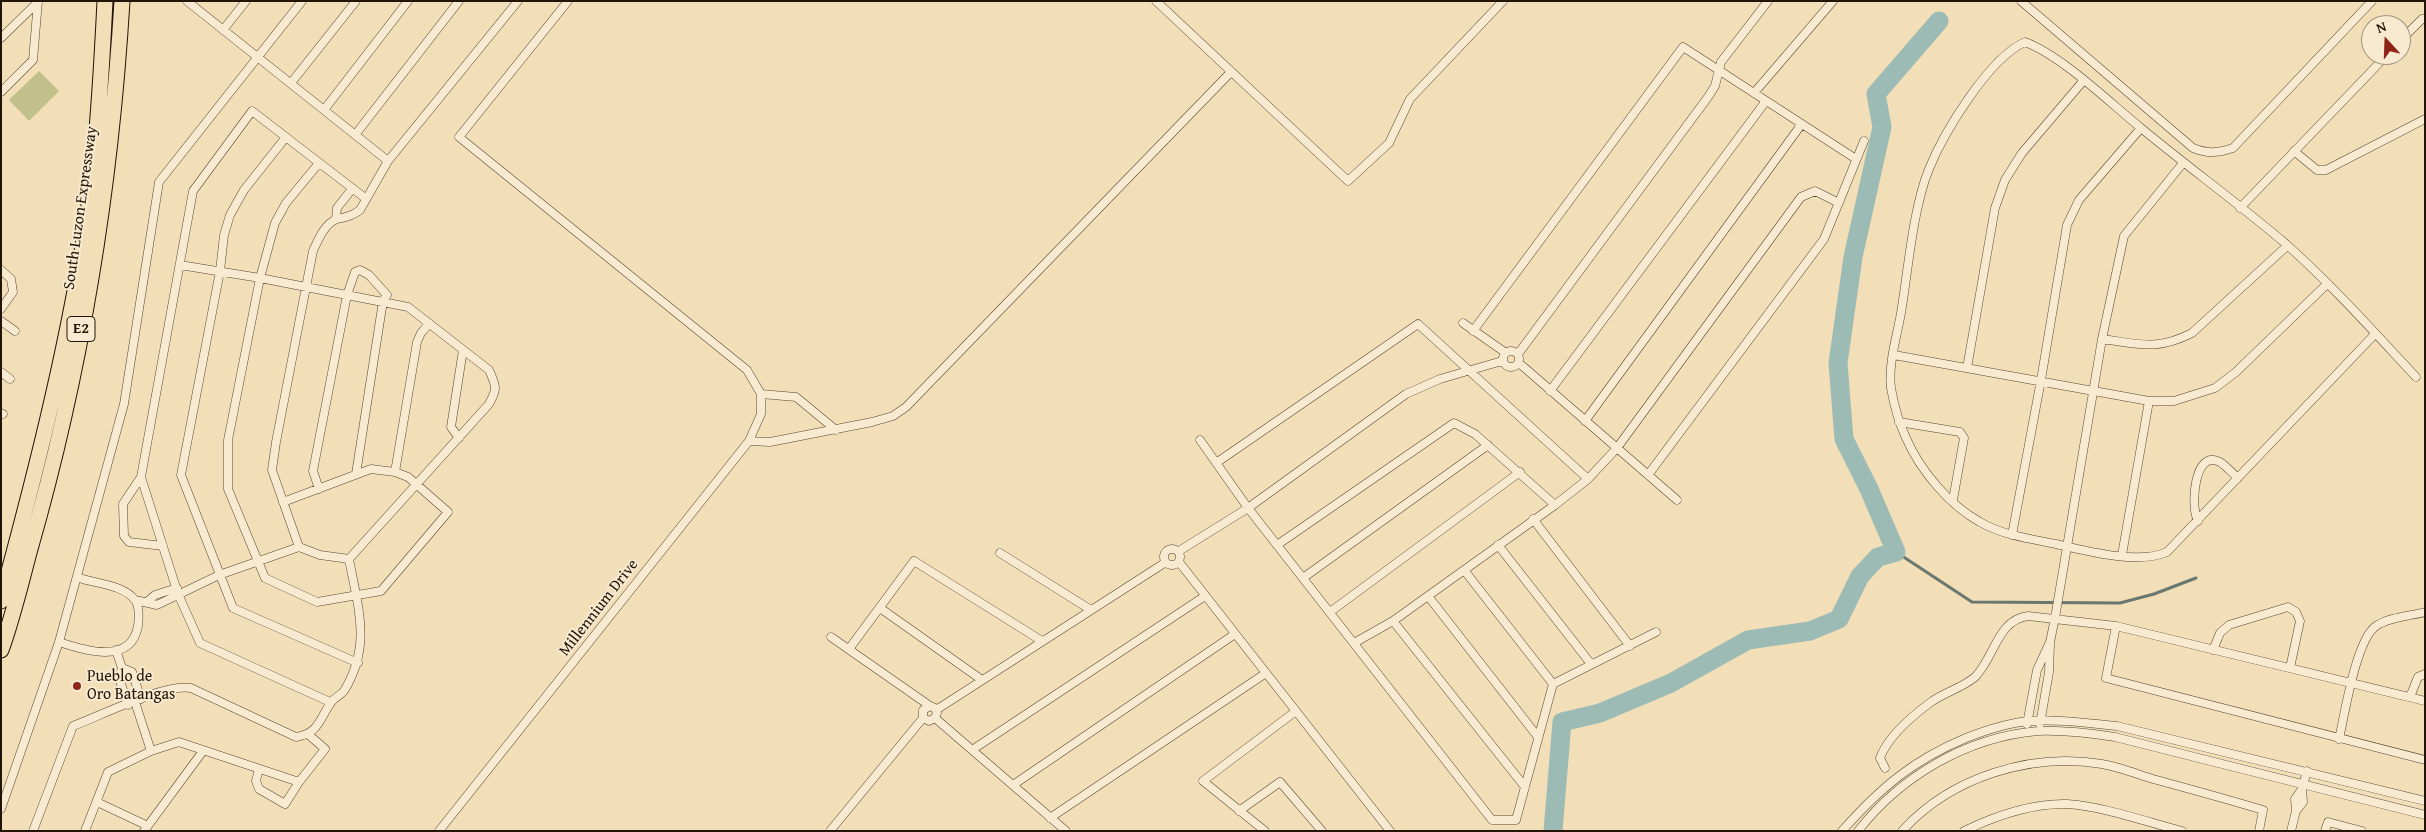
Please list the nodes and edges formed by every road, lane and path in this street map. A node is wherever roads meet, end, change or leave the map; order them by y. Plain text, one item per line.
1 (105, 1) edge
2 (122, 1) edge
3 (187, 1) edge
4 (246, 1) edge
5 (302, 1) edge
6 (356, 1) edge
7 (408, 1) edge
8 (459, 1) edge
9 (518, 1) edge
10 (568, 1) edge
11 (1156, 1) edge
12 (1504, 1) edge
13 (1768, 1) edge
14 (1833, 1) edge
15 (2021, 1) edge
16 (2372, 1) edge
17 (38, 2) edge
18 (196, 4) edge
19 (2425, 18) edge
20 (223, 30) junction
21 (2411, 30) edge
22 (1, 38) edge
23 (258, 57) junction
24 (2377, 65) edge
25 (1720, 72) junction
26 (1230, 73) junction
27 (2084, 80) junction
28 (291, 83) junction
29 (1, 92) edge
30 (1754, 93) junction
31 (1766, 101) junction
32 (324, 110) junction
33 (2425, 119) edge
34 (1801, 125) junction
35 (2140, 128) junction
36 (355, 135) junction
37 (286, 138) junction
38 (1864, 141) dead end
39 (2294, 151) junction
40 (1856, 159) junction
41 (388, 161) junction
42 (319, 163) junction
43 (2183, 163) junction
44 (352, 189) junction
45 (365, 198) junction
46 (1839, 204) junction
47 (2240, 208) junction
48 (336, 219) junction
49 (2287, 246) junction
50 (180, 265) junction
51 (1, 270) edge
52 (220, 271) junction
53 (260, 278) junction
54 (2327, 284) junction
55 (304, 287) junction
56 (347, 295) junction
57 (383, 301) junction
58 (1, 309) edge
59 (1, 321) edge
60 (1463, 322) dead end
61 (429, 324) junction
62 (15, 331) dead end
63 (1473, 331) junction
64 (2375, 334) junction
65 (2102, 339) junction
66 (463, 350) junction
67 (1506, 353) junction
68 (1518, 354) junction
69 (1894, 355) junction
70 (1502, 361) junction
71 (1519, 363) junction
72 (1967, 368) junction
73 (1469, 370) junction
74 (1, 372) edge
75 (2416, 377) dead end
76 (10, 379) dead end
77 (2041, 380) junction
78 (2094, 389) junction
79 (1550, 390) junction
80 (761, 394) junction
81 (2150, 401) junction
82 (1585, 421) junction
83 (1899, 422) junction
84 (836, 430) junction
85 (458, 438) junction
86 (1200, 440) dead end
87 (750, 441) junction
88 (1488, 445) junction
89 (1617, 448) junction
90 (1216, 463) junction
91 (395, 472) junction
92 (1520, 472) junction
93 (356, 474) junction
94 (1648, 475) junction
95 (141, 477) junction
96 (2238, 478) junction
97 (1588, 479) junction
98 (418, 484) junction
99 (319, 489) junction
100 (1676, 500) dead end
101 (1953, 500) junction
102 (283, 502) junction
103 (1555, 505) junction
104 (1248, 508) junction
105 (1533, 520) junction
106 (2198, 521) junction
107 (2012, 535) junction
108 (1277, 545) junction
109 (1498, 545) junction
110 (163, 546) junction
111 (299, 547) junction
112 (2068, 547) junction
113 (1178, 551) junction
114 (1000, 553) dead end
115 (2122, 555) junction
116 (349, 559) junction
117 (258, 560) junction
118 (1166, 562) junction
119 (1178, 562) junction
120 (1464, 570) junction
121 (219, 575) junction
122 (77, 577) junction
123 (1303, 578) junction
124 (177, 591) junction
125 (356, 596) junction
126 (1206, 596) junction
127 (1428, 596) junction
128 (1, 600) edge
129 (135, 600) junction
130 (880, 608) junction
131 (1091, 610) junction
132 (1330, 612) junction
133 (2425, 612) edge
134 (2055, 618) junction
135 (1393, 621) junction
136 (2116, 626) junction
137 (1656, 632) dead end
138 (1235, 634) junction
139 (831, 637) dead end
140 (1042, 641) junction
141 (58, 642) junction
142 (2050, 642) junction
143 (1354, 643) junction
144 (1630, 646) junction
145 (849, 649) junction
146 (1, 650) edge
147 (116, 650) junction
148 (2213, 650) junction
149 (358, 663) junction
150 (1591, 664) junction
151 (122, 668) junction
152 (2290, 668) junction
153 (1266, 673) junction
154 (2425, 674) edge
155 (982, 680) junction
156 (2034, 682) junction
157 (1553, 684) junction
158 (2352, 684) junction
159 (2047, 685) junction
160 (2410, 697) junction
161 (2425, 700) edge
162 (135, 702) junction
163 (330, 702) junction
164 (934, 711) junction
165 (1296, 711) junction
166 (923, 718) junction
167 (2040, 721) junction
168 (2027, 722) junction
169 (2039, 731) junction
170 (2026, 733) junction
171 (309, 735) junction
172 (1538, 737) junction
173 (2339, 739) junction
174 (972, 750) junction
175 (151, 751) junction
176 (203, 751) junction
177 (2425, 760) edge
178 (1885, 768) dead end
179 (259, 769) junction
180 (2307, 771) junction
181 (299, 782) junction
182 (1012, 785) junction
183 (1525, 787) junction
184 (2303, 787) junction
185 (2425, 801) edge
186 (97, 802) junction
187 (1, 809) edge
188 (1239, 810) junction
189 (2425, 815) edge
190 (1050, 818) junction
191 (146, 828) edge
192 (33, 831) edge
193 (85, 831) edge
194 (439, 831) edge
195 (830, 831) edge
196 (1066, 831) edge
197 (1264, 831) edge
198 (1322, 831) edge
199 (1390, 831) edge
200 (1842, 831) edge
201 (1858, 831) edge
202 (1902, 831) edge
203 (1964, 831) edge
204 (2182, 831) edge
205 (2259, 831) edge
206 (2292, 831) edge
207 (2325, 831) edge
208 (2362, 831) edge

1 - 128 highway, South Luzon Expressway / E2
2 - 146 highway, South Luzon Expressway / E2
3 - 18 street
4 - 20 street
5 - 23 street
6 - 28 street
7 - 32 street
8 - 36 street
9 - 41 street
10 - 80 street
11 - 26 street
12 - 26 street
13 - 25 street
14 - 30 street
15 - 16 street
17 - 22 street
17 - 29 street
18 - 20 street
19 - 21 street
20 - 23 street
23 - 28 street
23 - 122 street
24 - 39 street
25 - 30 street
25 - 63 street
25 - 68 street
26 - 84 street
27 - 35 street
27 - 69 street
27 - 72 street
28 - 32 street
30 - 31 street
31 - 34 street
31 - 79 street
32 - 36 street
33 - 39 street
34 - 40 street
34 - 82 street
35 - 43 street
35 - 77 street
36 - 41 street
37 - 42 street
37 - 50 street
37 - 52 street
38 - 40 street
39 - 47 street
40 - 46 street
41 - 45 street
42 - 44 street
42 - 53 street
43 - 47 street
43 - 65 street
44 - 45 street
44 - 48 street
45 - 48 street
46 - 89 street
46 - 94 street
47 - 49 street
48 - 55 street
49 - 54 street
49 - 65 street
50 - 52 street
50 - 95 street
51 - 58 street
52 - 53 street
52 - 121 street
53 - 55 street
53 - 117 street
54 - 64 street
54 - 81 street
55 - 56 street
55 - 102 street
56 - 57 street
56 - 57 street
56 - 99 street
57 - 61 street
57 - 93 street
59 - 62 street
60 - 63 street
61 - 66 street
61 - 91 street
63 - 67 street
64 - 75 street
64 - 96 street
65 - 78 street
66 - 85 street
66 - 85 street
67 - 68 street
67 - 70 street
68 - 71 street
69 - 72 street
69 - 83 street
70 - 71 street
70 - 73 street
71 - 79 street
72 - 77 street
73 - 90 street
73 - 97 street
73 - 104 street
74 - 76 street
77 - 78 street
77 - 107 street
78 - 81 street
78 - 112 street
79 - 82 street
80 - 84 street
80 - 87 street, Millennium Drive
81 - 115 street
82 - 89 street
83 - 101 street
83 - 101 street
84 - 87 street
85 - 98 street
86 - 90 street
87 - 194 street, Millennium Drive
88 - 92 street
88 - 108 street
88 - 123 street
89 - 94 street
89 - 97 street
90 - 104 street
91 - 93 street
91 - 98 street
92 - 103 street
92 - 132 street
93 - 99 street
94 - 100 street
95 - 110 street
95 - 110 street
96 - 106 street
96 - 106 street
97 - 103 street
98 - 116 street
98 - 125 street
99 - 102 street
101 - 107 street
102 - 111 street
103 - 105 street
104 - 108 street
104 - 113 street
105 - 109 street
105 - 144 street
106 - 115 street
107 - 112 street
108 - 123 street
109 - 120 street
109 - 150 street
110 - 124 street
111 - 116 street
111 - 117 street
112 - 115 street
112 - 134 street
113 - 118 street
113 - 119 street
114 - 131 street
116 - 125 street
117 - 121 street
117 - 125 street
118 - 119 street
118 - 131 street
119 - 126 street
120 - 127 street
120 - 157 street
121 - 124 street
121 - 149 street
122 - 129 street
122 - 141 street
123 - 132 street
124 - 129 street
124 - 163 street
125 - 149 street
126 - 138 street
126 - 174 street
127 - 135 street
127 - 172 street
129 - 147 street
130 - 140 street
130 - 145 street
130 - 155 street
131 - 140 street
132 - 143 street
133 - 158 street
134 - 136 street
134 - 142 street
134 - 178 street
135 - 143 street
135 - 183 street
136 - 148 street
136 - 173 street
137 - 144 street
138 - 153 street
138 - 182 street
139 - 145 street
140 - 155 street
141 - 147 street
141 - 187 street
142 - 156 street
142 - 159 street
143 - 183 street
144 - 150 street
145 - 164 street
147 - 151 street
148 - 152 street
148 - 152 street
149 - 163 street
150 - 157 street
151 - 162 street
151 - 162 street
152 - 158 street
153 - 165 street
153 - 190 street
154 - 160 street
155 - 164 street
156 - 159 street
156 - 168 street
157 - 172 street
158 - 160 street
158 - 173 street
159 - 167 street
160 - 161 street
162 - 171 street
162 - 175 street
162 - 192 street
163 - 171 street
164 - 166 street
164 - 166 street
164 - 174 street
165 - 188 street
165 - 199 street
166 - 195 street
167 - 168 street
167 - 169 street
167 - 180 street
168 - 170 street
168 - 200 street
169 - 170 street
169 - 184 street
170 - 201 street
171 - 181 street
172 - 183 street
173 - 177 street
174 - 182 street
175 - 176 street
175 - 186 street
176 - 179 street
176 - 191 street
179 - 181 street
179 - 181 street
180 - 184 street
180 - 185 street
182 - 190 street
184 - 189 street
184 - 206 street
186 - 191 street
186 - 193 street
188 - 197 street
188 - 198 street
190 - 196 street
202 - 205 street
203 - 204 street
207 - 208 street

